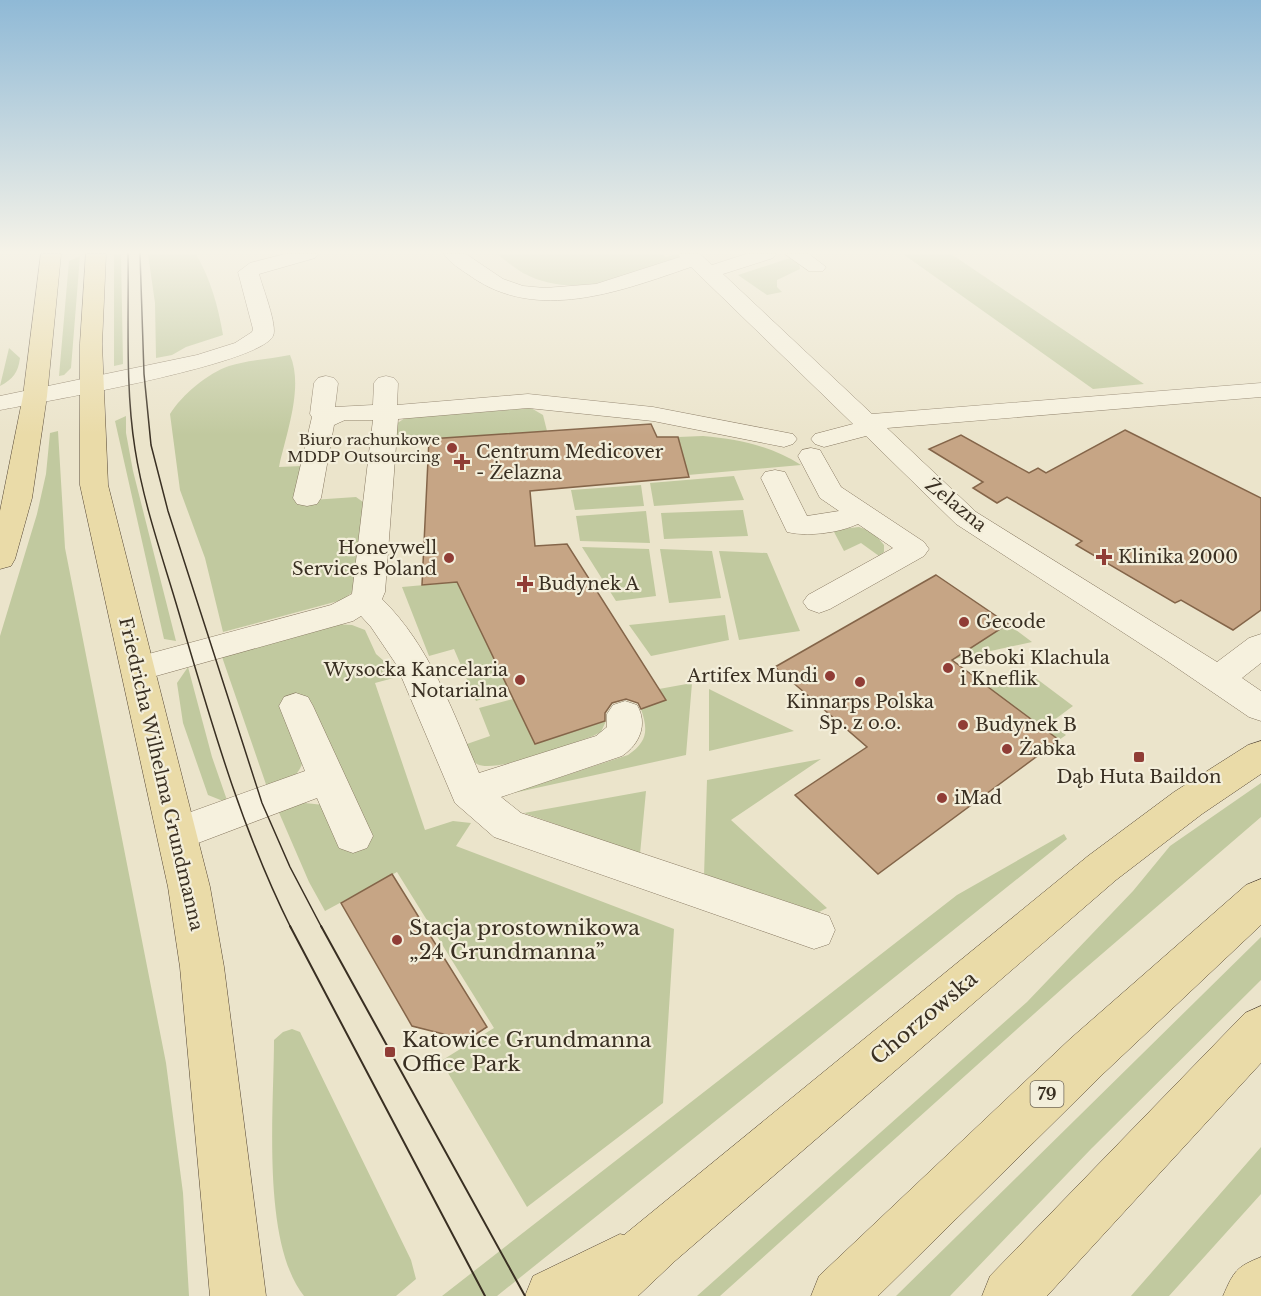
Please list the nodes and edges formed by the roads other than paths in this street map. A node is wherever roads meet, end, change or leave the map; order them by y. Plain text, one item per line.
1 (44, 314) edge
2 (94, 314) edge
3 (260, 314) edge
4 (742, 314) edge
5 (326, 383) dead end
6 (386, 383) dead end
7 (91, 385) junction
8 (1261, 390) edge
9 (35, 396) junction
10 (0, 403) edge
11 (389, 414) junction
12 (326, 418) junction
13 (867, 424) junction
14 (715, 426) junction
15 (654, 430) dead end
16 (818, 447) junction
17 (775, 478) dead end
18 (307, 498) dead end
19 (859, 512) junction
20 (797, 526) junction
21 (807, 553) dead end
22 (0, 559) edge
23 (365, 601) junction
24 (819, 602) dead end
25 (1261, 646) edge
26 (138, 669) junction
27 (1218, 679) junction
28 (297, 706) dead end
29 (1261, 708) edge
30 (625, 714) dead end
31 (1261, 755) edge
32 (327, 780) junction
33 (468, 792) junction
34 (177, 834) junction
35 (353, 836) dead end
36 (1261, 898) edge
37 (814, 930) dead end
38 (1261, 1029) edge
39 (656, 1242) junction
40 (1261, 1284) edge
41 (242, 1288) edge
42 (553, 1296) edge
43 (598, 1296) edge
44 (839, 1296) edge
45 (1010, 1296) edge
46 (1251, 1296) edge

1 - 9 main road
2 - 7 main road, Friedricha Wilhelma Grundmanna
3 - 7 street
4 - 13 street, Żelazna
5 - 12 street
6 - 11 street
7 - 9 street
7 - 26 main road, Friedricha Wilhelma Grundmanna
8 - 13 street
9 - 10 street
9 - 22 main road
11 - 12 street
11 - 14 street
11 - 23 street
12 - 18 street
13 - 16 street
13 - 27 street, Żelazna
14 - 15 street
14 - 16 street
16 - 19 street
17 - 20 street
19 - 20 street
19 - 24 street
20 - 21 street
23 - 26 street
23 - 33 street
25 - 27 street
26 - 34 main road, Friedricha Wilhelma Grundmanna
27 - 29 street, Żelazna
28 - 32 street
30 - 33 street
31 - 39 main road, Chorzowska
32 - 34 street
32 - 35 street
33 - 37 street
34 - 41 main road, Friedricha Wilhelma Grundmanna
36 - 44 main road, 79
38 - 45 main road
39 - 42 main road
39 - 43 main road, Chorzowska
40 - 46 main road

